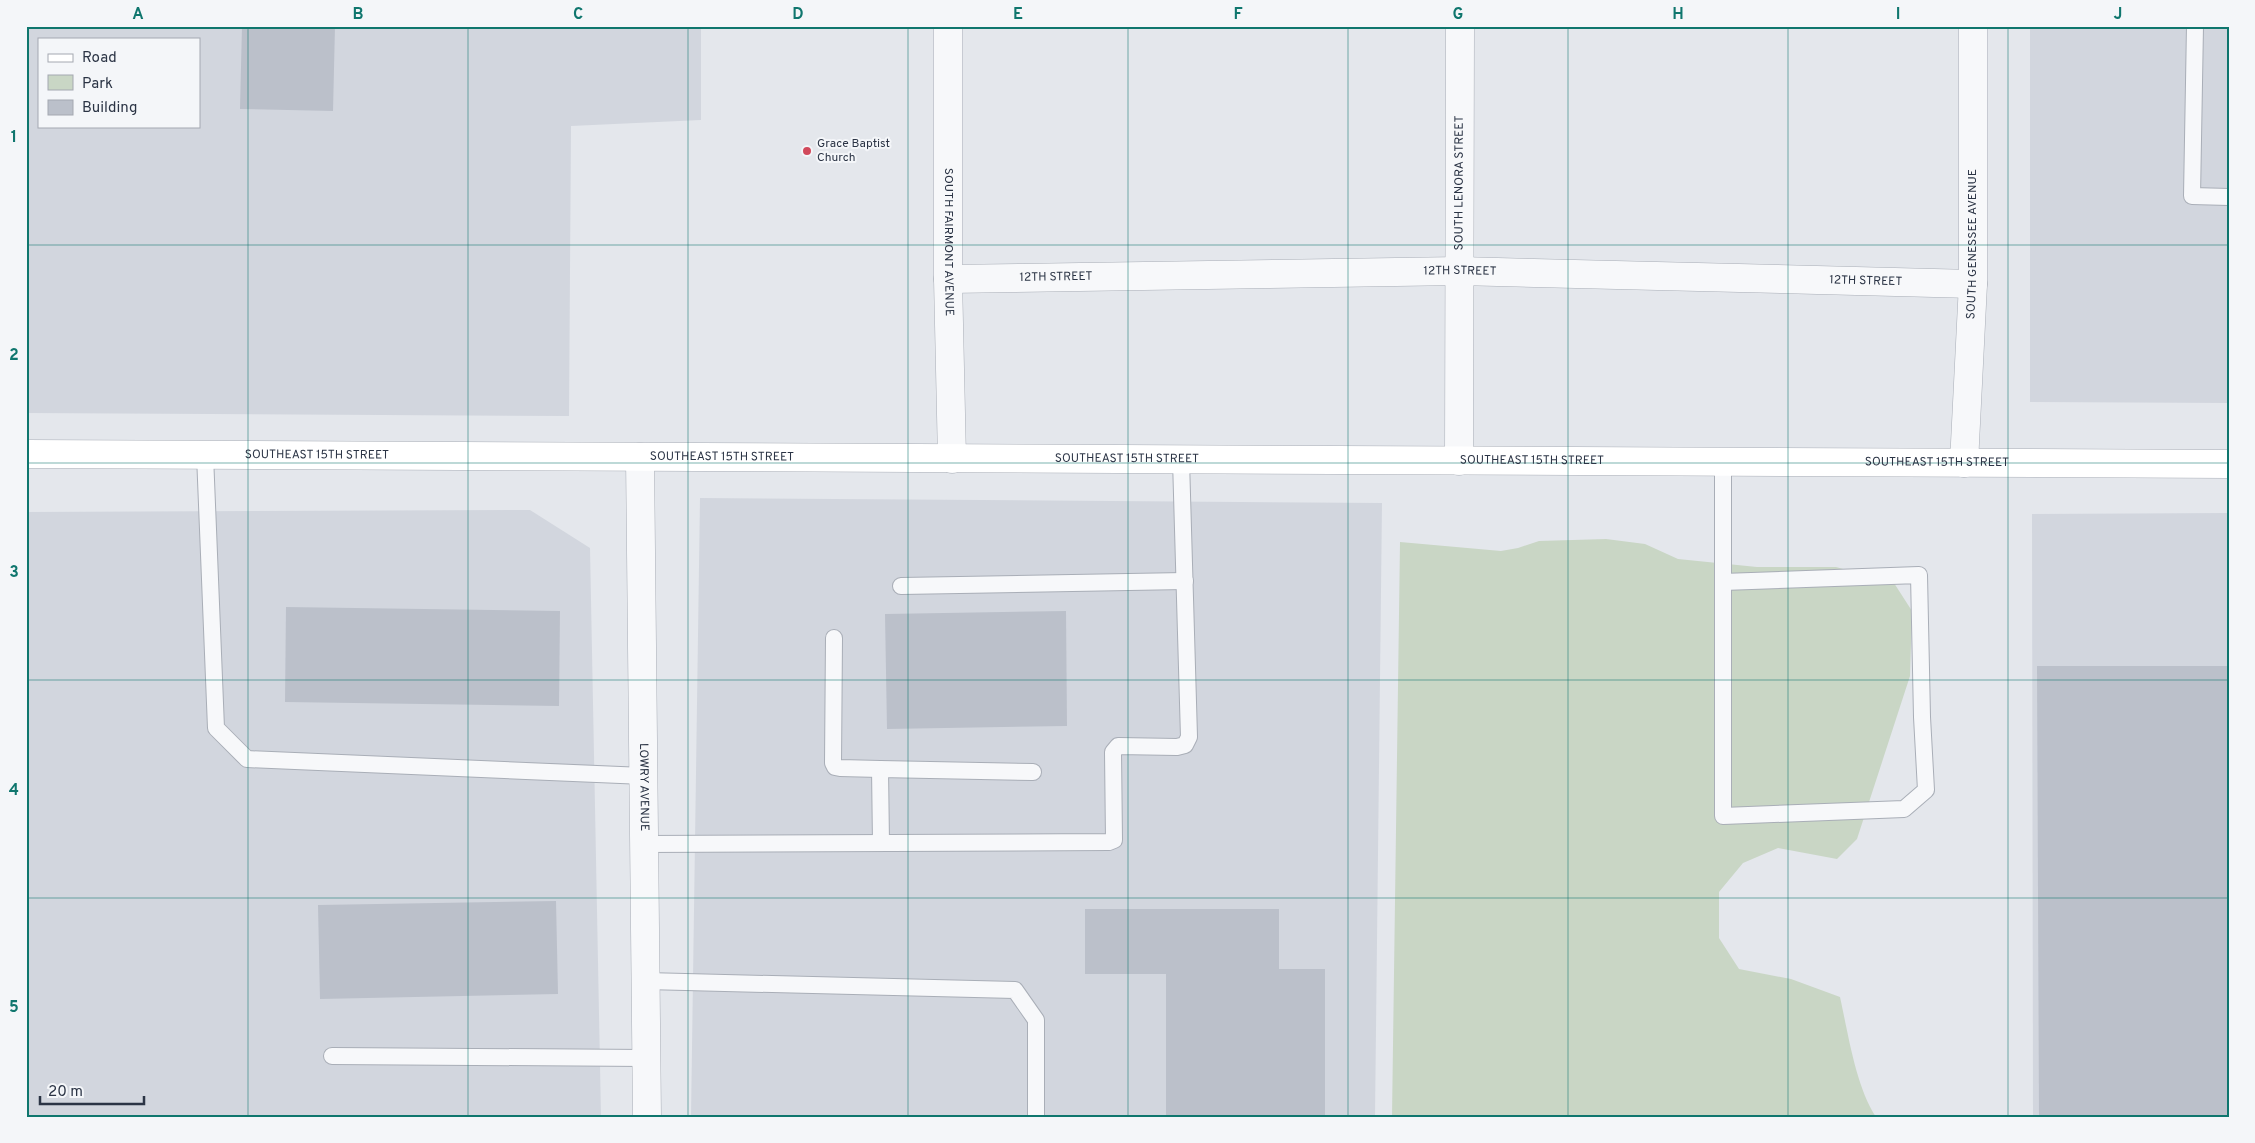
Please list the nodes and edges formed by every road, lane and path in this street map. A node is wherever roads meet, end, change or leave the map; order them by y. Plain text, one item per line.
1 (948, 26) edge
2 (1460, 26) edge
3 (1973, 26) edge
4 (2194, 26) edge
5 (2229, 197) edge
6 (1459, 271) junction
7 (948, 279) junction
8 (1973, 284) junction
9 (26, 454) edge
10 (205, 455) junction
11 (640, 458) junction
12 (952, 459) junction
13 (1181, 460) junction
14 (1460, 462) junction
15 (1723, 462) junction
16 (1964, 463) junction
17 (2229, 464) edge
18 (1184, 581) junction
19 (1723, 582) junction
20 (901, 586) dead end
21 (834, 638) dead end
22 (880, 769) junction
23 (1033, 772) dead end
24 (644, 776) junction
25 (882, 843) junction
26 (644, 844) junction
27 (646, 981) junction
28 (332, 1056) dead end
29 (646, 1058) junction
30 (646, 1117) edge
31 (1036, 1117) edge

1 - 7 street, SOUTH FAIRMONT AVENUE
2 - 6 street, SOUTH LENORA STREET
3 - 8 street, SOUTH GENESSEE AVENUE
4 - 5 lane
6 - 7 street, 12TH STREET
6 - 8 street, 12TH STREET
6 - 14 street, SOUTH LENORA STREET
7 - 12 street, SOUTH FAIRMONT AVENUE
8 - 16 street, SOUTH GENESSEE AVENUE
9 - 10 main road, SOUTHEAST 15TH STREET
10 - 11 main road, SOUTHEAST 15TH STREET
10 - 24 lane
11 - 12 main road, SOUTHEAST 15TH STREET
11 - 24 street, LOWRY AVENUE
12 - 13 main road, SOUTHEAST 15TH STREET
13 - 14 main road, SOUTHEAST 15TH STREET
13 - 18 lane
14 - 15 main road, SOUTHEAST 15TH STREET
15 - 16 main road, SOUTHEAST 15TH STREET
15 - 19 lane
16 - 17 main road, SOUTHEAST 15TH STREET
18 - 20 lane
18 - 25 lane
19 - 19 lane
21 - 22 lane
22 - 23 lane
22 - 25 lane
24 - 26 street, LOWRY AVENUE
25 - 26 lane
26 - 27 street, LOWRY AVENUE
27 - 29 street, LOWRY AVENUE
27 - 31 lane
28 - 29 lane
29 - 30 street, LOWRY AVENUE

